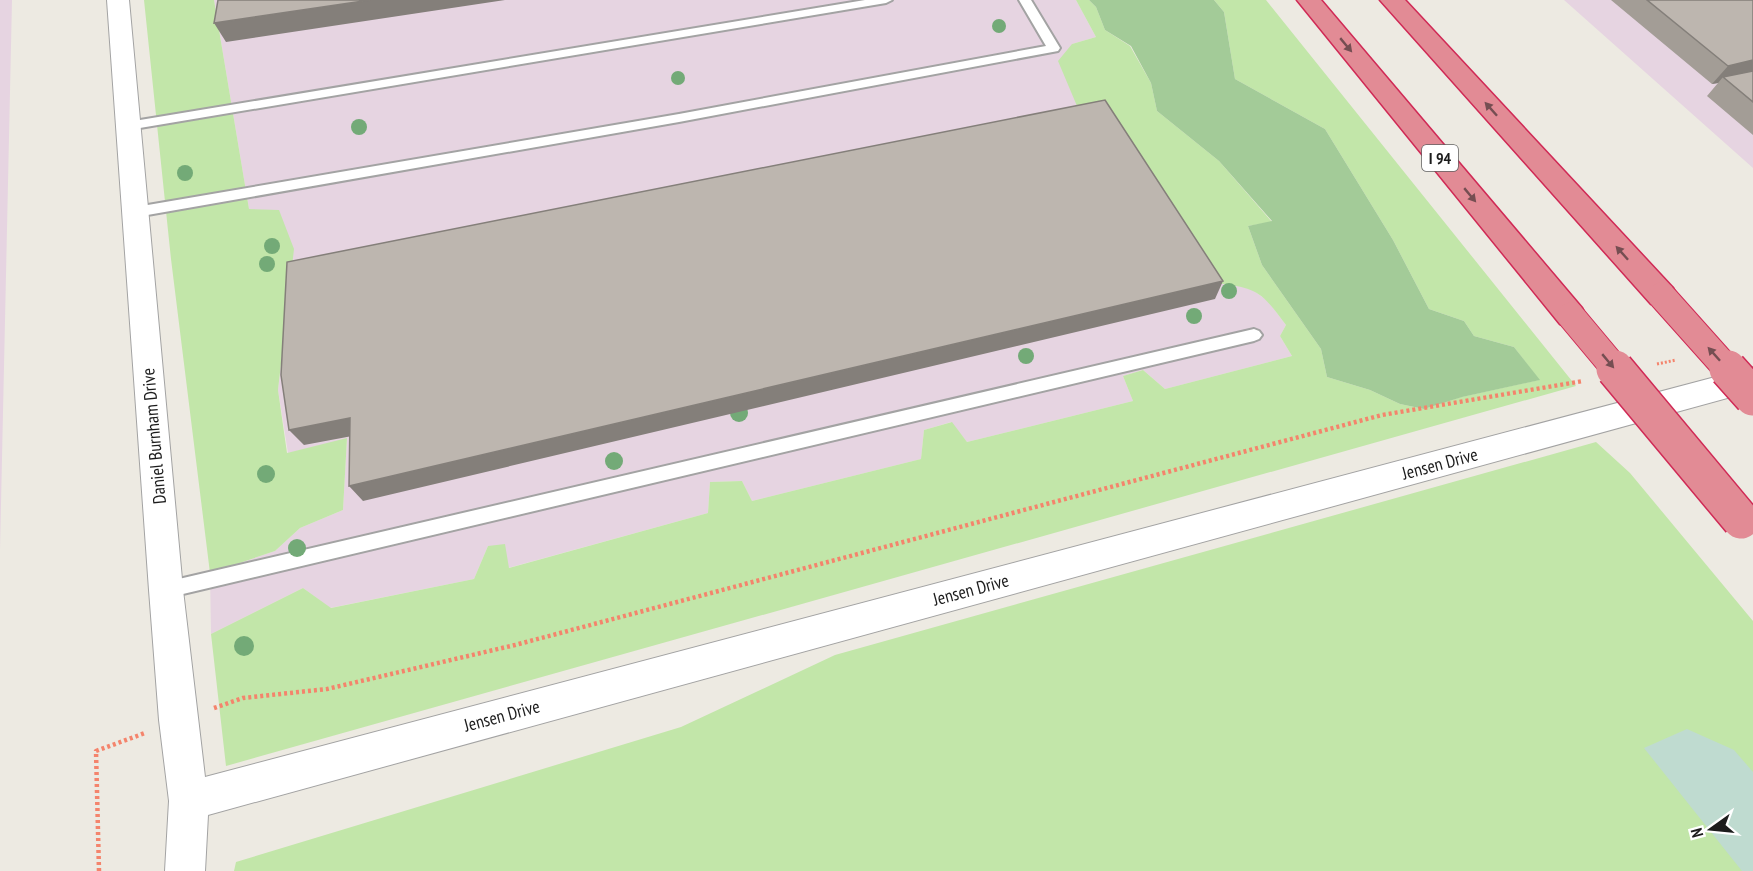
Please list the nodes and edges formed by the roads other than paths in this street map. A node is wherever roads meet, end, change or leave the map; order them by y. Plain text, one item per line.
1 (118, 0) edge
2 (886, 0) edge
3 (1025, 0) edge
4 (1308, 0) edge
5 (1392, 0) edge
6 (128, 126) junction
7 (136, 212) junction
8 (1254, 335) dead end
9 (1753, 379) edge
10 (1753, 397) edge
11 (1747, 527) edge
12 (166, 590) junction
13 (189, 801) junction
14 (185, 871) edge

1 - 6 street, Daniel Burnham Drive
2 - 6 lane
3 - 7 lane
4 -> 11 highway, I 94, bridge
10 -> 5 highway, bridge
6 - 7 street, Daniel Burnham Drive
7 - 12 street, Daniel Burnham Drive
8 - 12 lane
9 - 13 street, Jensen Drive
12 - 13 street, Daniel Burnham Drive
13 - 14 street, Daniel Burnham Drive

